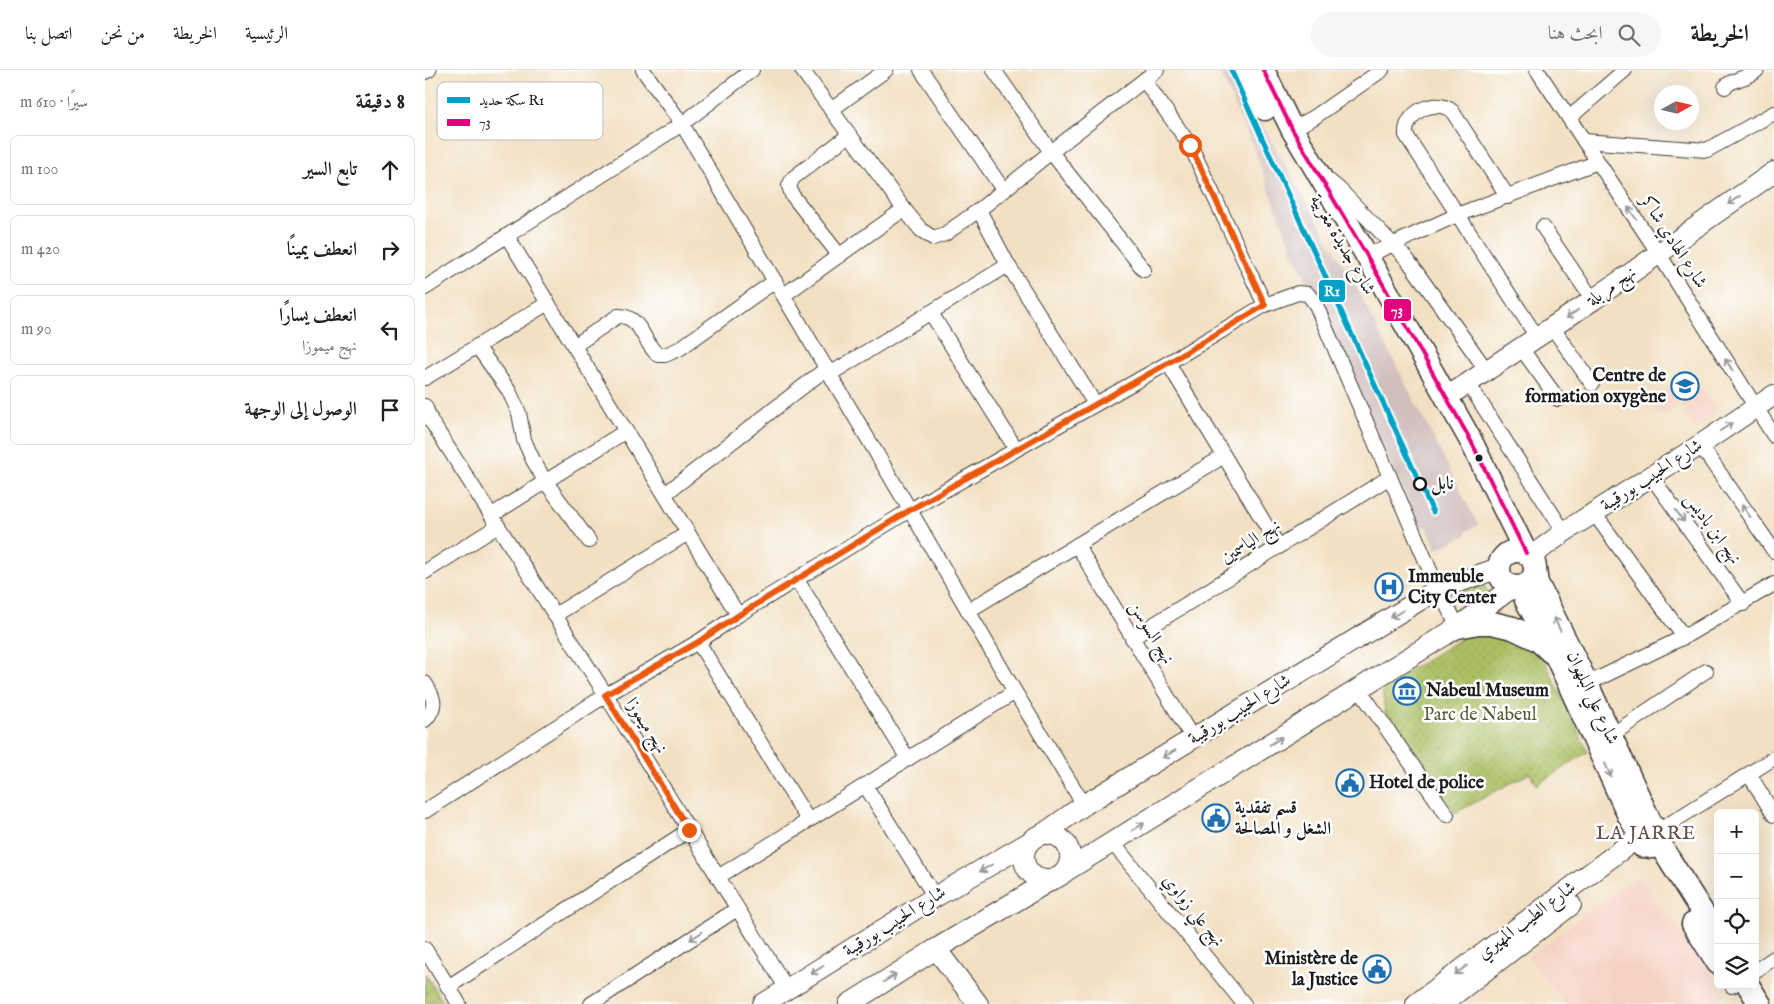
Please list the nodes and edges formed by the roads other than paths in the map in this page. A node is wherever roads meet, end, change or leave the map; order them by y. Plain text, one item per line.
1 (429, 70) edge
2 (643, 70) edge
3 (802, 70) edge
4 (886, 70) edge
5 (921, 70) edge
6 (994, 70) edge
7 (1157, 70) edge
8 (1246, 70) edge
9 (1263, 70) edge
10 (1537, 70) edge
11 (1625, 70) edge
12 (1757, 70) edge
13 (1379, 71) edge
14 (425, 72) edge
15 (747, 72) edge
16 (1145, 80) junction
17 (1725, 87) dead end
18 (831, 110) junction
19 (1774, 113) edge
20 (1569, 118) junction
21 (682, 124) junction
22 (1292, 129) junction
23 (849, 135) junction
24 (1584, 141) junction
25 (1051, 152) junction
26 (1598, 162) junction
27 (1316, 170) junction
28 (1774, 172) edge
29 (1004, 191) junction
30 (1508, 197) junction
31 (904, 209) junction
32 (979, 210) junction
33 (1457, 215) junction
34 (1543, 227) dead end
35 (507, 236) junction
36 (1393, 244) junction
37 (1659, 254) junction
38 (839, 256) junction
39 (1367, 256) junction
40 (1008, 266) junction
41 (1145, 270) dead end
42 (775, 281) junction
43 (425, 288) edge
44 (784, 296) junction
45 (1593, 300) junction
46 (548, 303) junction
47 (1265, 305) junction
48 (931, 314) junction
49 (1537, 337) junction
50 (477, 346) junction
51 (574, 346) junction
52 (1168, 363) junction
53 (828, 371) junction
54 (1487, 371) junction
55 (425, 378) edge
56 (1468, 383) junction
57 (1592, 384) dead end
58 (1774, 395) edge
59 (1558, 399) dead end
60 (1441, 401) junction
61 (1095, 404) junction
62 (425, 406) edge
63 (1756, 407) junction
64 (626, 431) junction
65 (1774, 436) edge
66 (1700, 445) junction
67 (1016, 449) junction
68 (1224, 456) junction
69 (1651, 476) junction
70 (1390, 478) junction
71 (545, 481) junction
72 (665, 494) junction
73 (910, 510) junction
74 (1594, 514) junction
75 (495, 520) junction
76 (1564, 532) junction
77 (688, 533) junction
78 (589, 541) dead end
79 (1077, 545) junction
80 (1279, 547) junction
81 (1774, 551) edge
82 (1519, 568) junction
83 (425, 572) edge
84 (797, 580) junction
85 (1774, 584) edge
86 (1438, 589) junction
87 (1743, 604) junction
88 (968, 611) junction
89 (555, 615) junction
90 (739, 615) junction
91 (1458, 627) junction
92 (1684, 637) junction
93 (1132, 638) junction
94 (698, 642) junction
95 (1557, 658) junction
96 (1706, 671) dead end
97 (425, 683) edge
98 (1587, 684) junction
99 (1359, 689) junction
100 (1015, 692) junction
101 (605, 695) junction
102 (425, 720) edge
103 (1611, 736) junction
104 (1193, 739) junction
105 (1774, 758) edge
106 (907, 759) junction
107 (1749, 774) junction
108 (865, 785) junction
109 (1084, 805) junction
110 (425, 811) edge
111 (1447, 815) dead end
112 (1774, 815) edge
113 (808, 820) junction
114 (689, 830) junction
115 (1648, 837) junction
116 (1036, 838) junction
117 (1112, 842) junction
118 (1059, 875) junction
119 (718, 877) junction
120 (935, 897) junction
121 (737, 909) junction
122 (1714, 931) edge
123 (425, 948) edge
124 (936, 949) junction
125 (1714, 958) edge
126 (1774, 958) edge
127 (1759, 968) edge
128 (448, 987) junction
129 (787, 989) junction
130 (1738, 989) edge
131 (459, 1004) edge
132 (591, 1004) edge
133 (763, 1004) edge
134 (849, 1004) edge
135 (978, 1004) edge
136 (1244, 1004) edge
137 (1416, 1004) edge
138 (1442, 1004) edge
139 (1760, 1004) edge

1 - 14 street
2 - 21 street
3 - 18 street
4 - 18 street
5 - 29 street
6 - 25 street
7 - 16 street
8 - 60 main road, شارع جديدة مغربية
9 - 22 main road, شارع جديدة مغربية
10 - 20 street, شارع الهادي شاكر
11 - 20 street
12 - 17 street
13 - 22 street
15 - 21 street
16 - 25 street
16 - 47 street
18 - 23 street
19 - 24 street
20 - 24 street, شارع الهادي شاكر
21 - 35 street
21 - 42 street
22 - 27 main road, شارع جديدة مغربية
23 - 31 street
23 - 38 street
24 - 26 street, شارع الهادي شاكر
25 - 29 street
25 - 41 street
26 - 30 street
37 -> 26 street, شارع الهادي شاكر
27 - 36 street
27 - 39 main road, شارع جديدة مغربية
28 -> 37 street, نهج مربلة
29 - 32 street
30 - 33 street
30 - 33 street
31 - 32 street
31 - 38 street
32 - 40 street
33 - 36 street
33 - 49 street
34 - 45 street
35 - 43 street
35 - 46 street
36 - 39 street
36 - 54 street
37 - 45 street, نهج مربلة
63 -> 37 street, شارع الهادي شاكر
38 - 44 street
39 - 60 main road, شارع جديدة مغربية
40 - 48 street
40 - 61 street
42 - 44 street
42 - 51 street
44 - 53 street
45 -> 49 street, نهج مربلة
46 - 50 street
46 - 51 street
47 - 52 street
47 - 70 street
48 - 53 street
48 - 67 street
49 - 54 street, نهج مربلة
49 - 57 street
49 - 59 street
50 - 55 street
50 - 71 street
51 - 64 street
52 - 61 street
52 - 68 street
53 - 72 street
53 - 73 street
54 - 56 street, نهج مربلة
56 - 60 street, نهج مربلة
56 - 76 street
58 - 63 street, شارع الحبيب بورقيبة
60 - 82 main road, شارع جديدة مغربية
61 - 67 street
62 - 75 street, نهج ميموزا
63 - 65 street, شارع الهادي شاكر
66 -> 63 street, شارع الحبيب بورقيبة
64 - 71 street
64 - 72 street
66 - 69 street, شارع الحبيب بورقيبة
81 -> 66 street
67 - 73 street
68 - 79 street
68 - 80 street
69 - 74 street, شارع الحبيب بورقيبة
69 -> 87 street, نهج ابن باديس
70 - 80 street, نهج الياسمين
70 - 86 street
71 - 75 street
71 - 78 street
72 - 77 street
73 - 84 street
73 - 88 street
74 - 76 street, شارع الحبيب بورقيبة
74 - 92 street
75 - 83 street
75 - 89 street, نهج ميموزا
76 - 82 street, شارع الحبيب بورقيبة
77 - 89 street
77 - 90 street
79 - 88 street
79 - 93 street, نهج السوسن
80 - 93 street, نهج الياسمين
82 - 86 street, شارع الحبيب بورقيبة
82 - 91 street, شارع الحبيب بورقيبة
82 - 95 main road, شارع علي البلهوان
98 -> 82 main road, شارع علي البلهوان
84 - 90 street
84 - 106 street
85 - 87 street
86 - 91 street
86 -> 104 street, شارع الحبيب بورقيبة
87 - 92 street
88 - 100 street
89 - 101 street, نهج ميموزا
90 - 94 street
91 - 95 main road
91 - 99 street, شارع الحبيب بورقيبة
92 - 98 street
93 - 104 street, نهج السوسن
94 - 101 street
94 - 113 street
95 -> 115 main road, شارع علي البلهوان
96 - 103 street
97 - 102 street
98 - 103 main road, شارع علي البلهوان
99 - 111 street
117 -> 99 street, شارع الحبيب بورقيبة
100 - 106 street
100 - 109 street
101 - 110 street
101 - 114 street, نهج ميموزا
103 - 115 main road, شارع علي البلهوان
104 -> 109 street, شارع الحبيب بورقيبة
105 - 107 street
106 - 108 street
107 - 112 street
107 - 115 street
108 - 113 street
108 - 120 street
109 - 116 street, شارع الحبيب بورقيبة
113 - 119 street
114 - 119 street, نهج ميموزا
114 - 128 street
115 - 122 main road, شارع علي البلهوان
115 - 125 main road, شارع علي البلهوان
115 -> 137 street, شارع الطيب المهيري
115 - 138 street
116 - 118 street
116 - 118 street
116 -> 120 street, شارع الحبيب بورقيبة
117 - 118 street, شارع الحبيب بورقيبة
117 - 136 street, نهج علي زواوي
118 - 124 street, شارع الحبيب بورقيبة
119 - 121 street, نهج ميموزا
120 -> 129 street, شارع الحبيب بورقيبة
121 - 129 street, نهج ميموزا
121 -> 132 street
123 - 128 street
134 -> 124 street, شارع الحبيب بورقيبة
124 - 135 street
126 - 127 street
128 - 131 street
129 - 133 street, شارع الحبيب بورقيبة
130 - 139 main road

